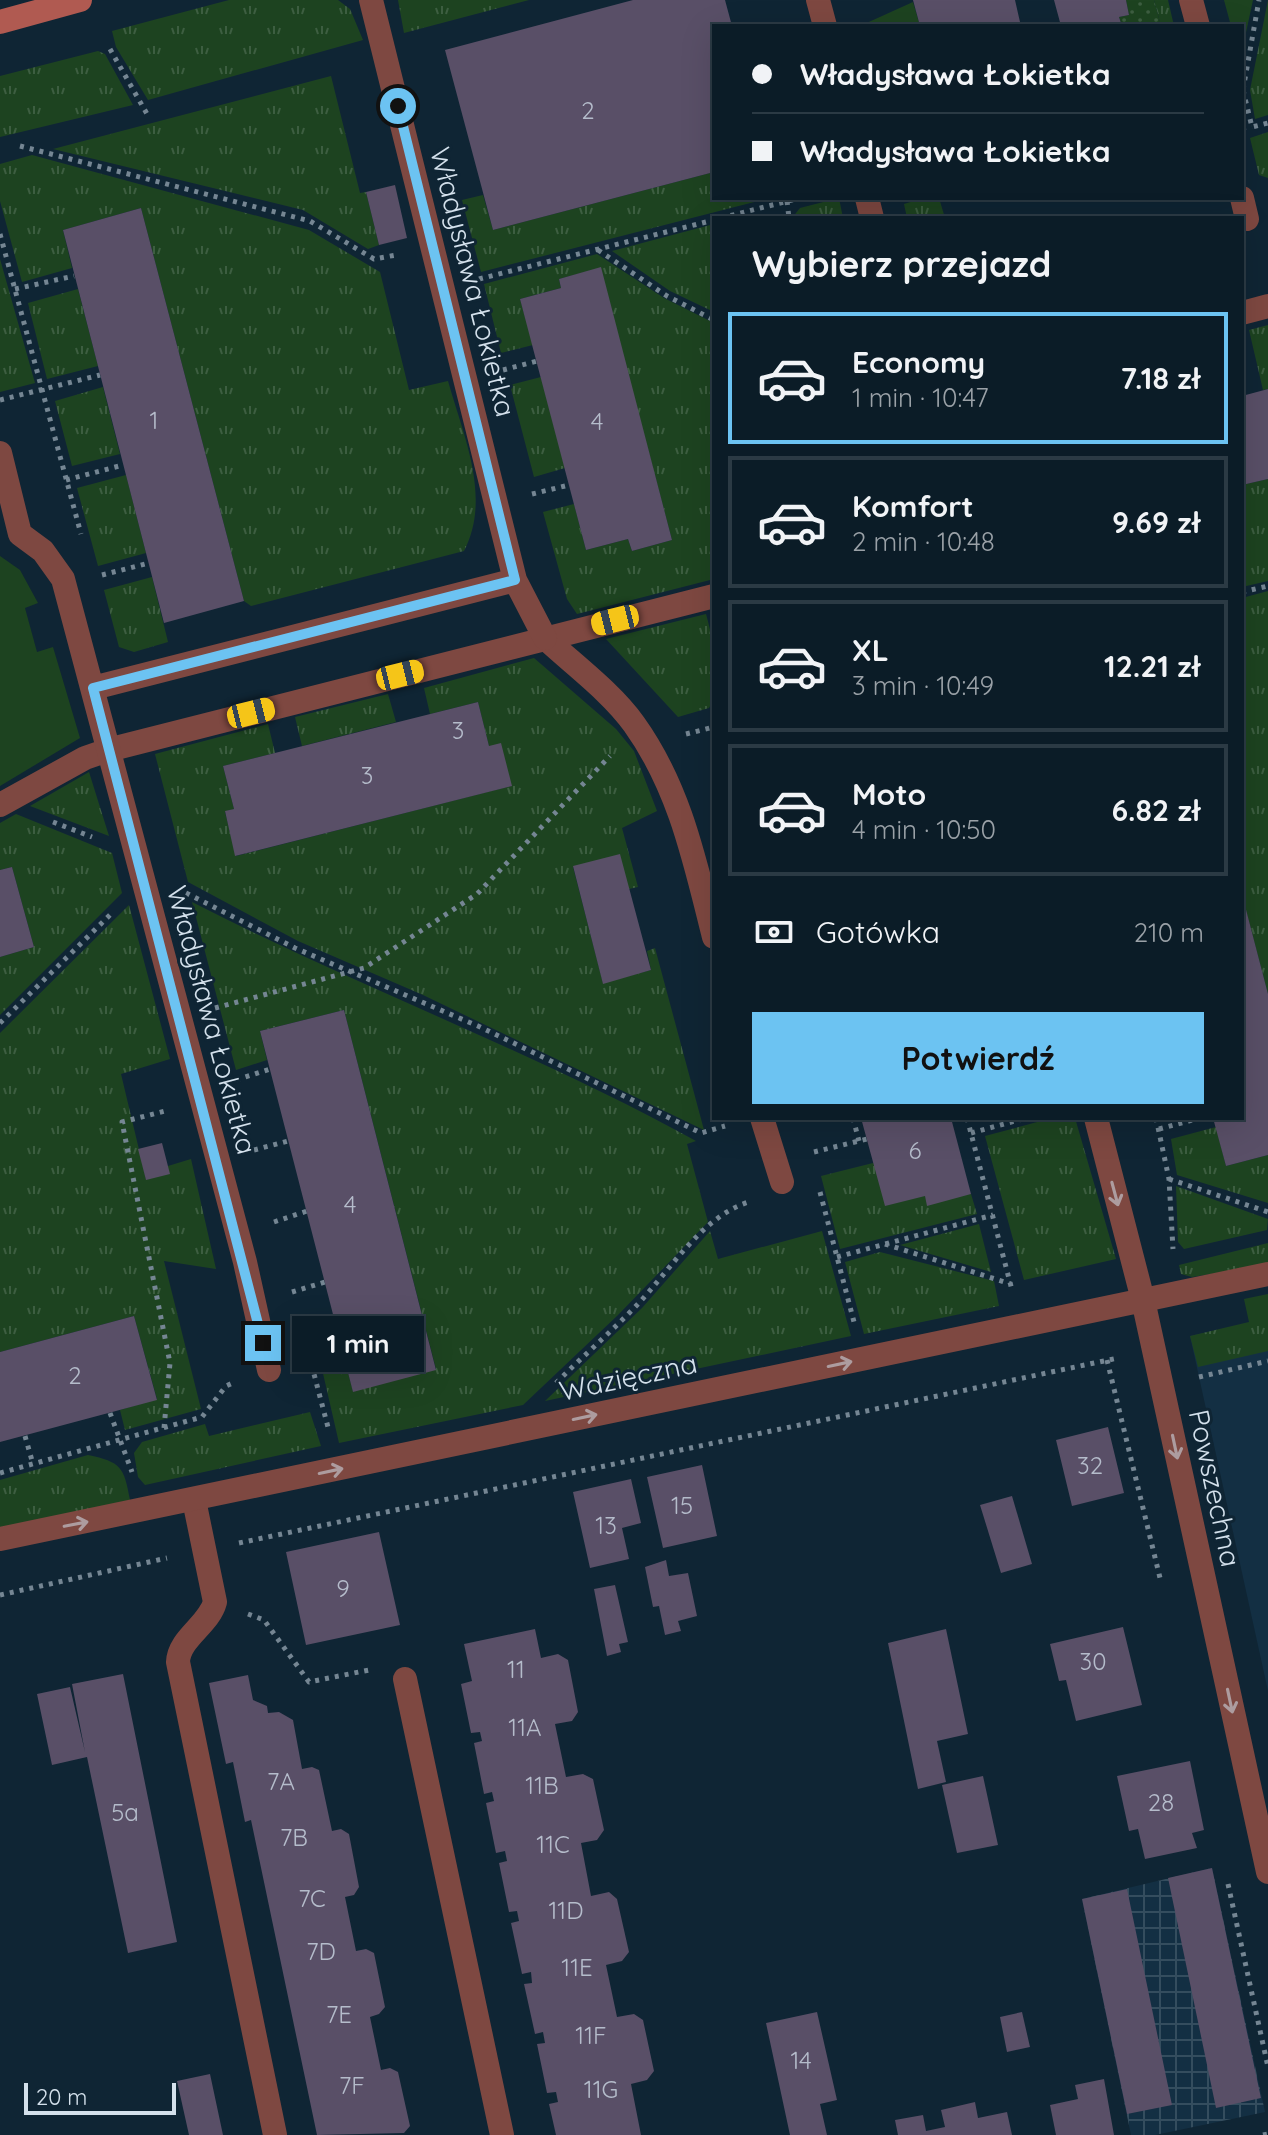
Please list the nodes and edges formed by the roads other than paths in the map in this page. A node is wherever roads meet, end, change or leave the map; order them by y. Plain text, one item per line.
1 (80, 0) edge
2 (371, 0) edge
3 (818, 0) edge
4 (1191, 0) edge
5 (0, 22) edge
6 (824, 24) edge
7 (1197, 24) edge
8 (1268, 306) edge
9 (1244, 312) edge
10 (0, 453) edge
11 (515, 580) junction
12 (712, 596) edge
13 (545, 638) junction
14 (93, 688) junction
15 (108, 750) junction
16 (3, 804) edge
17 (712, 929) edge
18 (750, 1120) edge
19 (1097, 1120) edge
20 (782, 1182) dead end
21 (1268, 1274) edge
22 (1143, 1300) junction
23 (269, 1370) road end
24 (194, 1500) junction
25 (0, 1539) edge
26 (405, 1679) road end
27 (1268, 1872) edge
28 (275, 2135) edge
29 (502, 2135) edge

1 - 5 street
2 - 11 street, Władysława Łokietka
3 - 6 street
4 - 7 street
8 - 9 street
10 - 14 street, Władysława Łokietka
11 - 13 street, Władysława Łokietka
11 - 14 street
12 - 13 street
13 - 15 street
13 - 17 street, Władysława Łokietka
14 - 15 street, Władysława Łokietka
15 - 16 street
15 - 23 street, Władysława Łokietka
18 - 20 street
19 -> 22 street, Powszechna
21 - 22 street, Wdzięczna
24 -> 22 street, Wdzięczna
22 -> 27 street, Powszechna
25 -> 24 street, Wdzięczna
24 - 28 street
26 - 29 street

